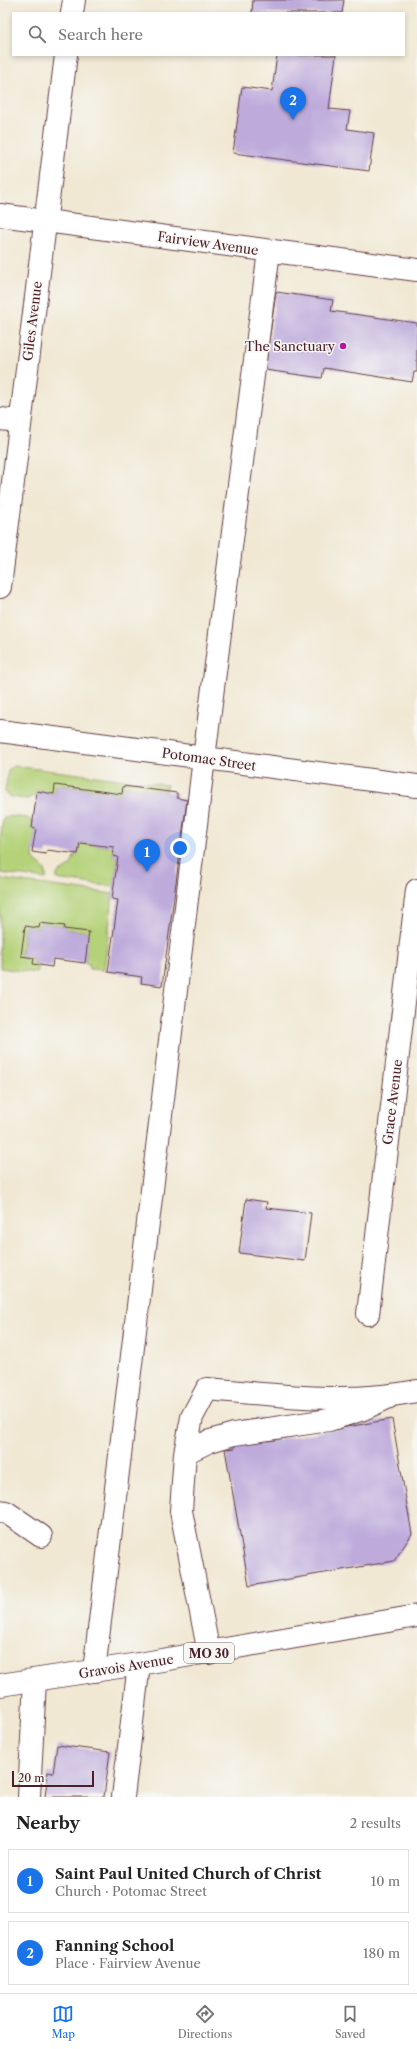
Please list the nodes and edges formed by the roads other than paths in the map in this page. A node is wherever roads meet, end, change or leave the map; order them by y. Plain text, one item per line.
1 (74, 0) edge
2 (72, 12) edge
3 (66, 56) edge
4 (0, 215) edge
5 (45, 221) junction
6 (269, 251) junction
7 (417, 270) edge
8 (10, 420) edge
9 (0, 587) edge
10 (0, 731) edge
11 (204, 758) junction
12 (417, 786) edge
13 (417, 890) edge
14 (368, 1314) dead end
15 (417, 1391) edge
16 (389, 1396) junction
17 (185, 1453) junction
18 (0, 1511) edge
19 (41, 1536) dead end
20 (417, 1616) edge
21 (209, 1652) junction
22 (139, 1664) junction
23 (94, 1671) junction
24 (35, 1680) junction
25 (0, 1685) edge
26 (29, 1797) edge
27 (124, 1797) edge

1 - 2 street
3 - 5 street, Giles Avenue
4 - 5 street, Fairview Avenue
5 - 6 street, Fairview Avenue
5 - 8 street, Giles Avenue
6 - 7 street, Fairview Avenue
6 - 11 street
8 - 9 street, Giles Avenue
10 - 11 street, Potomac Street
11 - 12 street, Potomac Street
11 - 23 street
13 - 14 street, Grace Avenue
15 - 16 street
16 - 17 street
16 - 17 street
17 - 21 street
18 - 19 street
20 - 21 street, Gravois Avenue / MO 30
21 - 22 street, Gravois Avenue / MO 30
22 - 23 street, Gravois Avenue / MO 30
22 - 27 street
23 - 24 street, Gravois Avenue / MO 30
24 - 25 street, Gravois Avenue / MO 30
24 - 26 street

